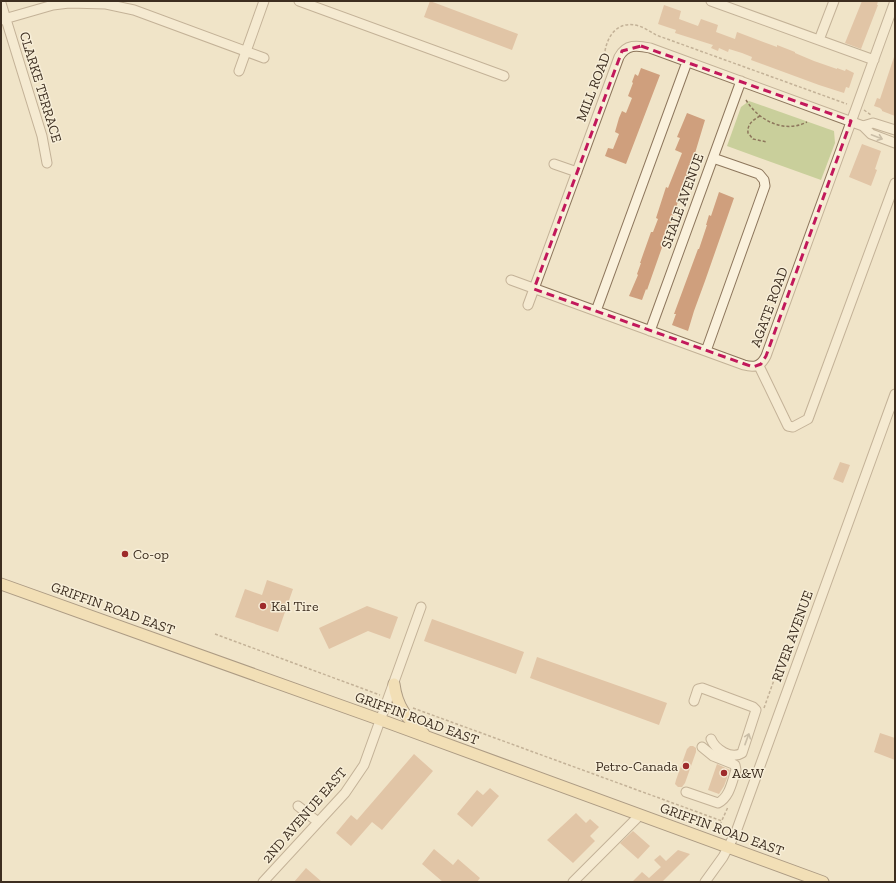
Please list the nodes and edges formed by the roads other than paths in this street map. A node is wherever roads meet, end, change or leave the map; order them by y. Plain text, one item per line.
1 (264, 1) edge
2 (299, 1) edge
3 (711, 1) edge
4 (834, 1) edge
5 (895, 1) edge
6 (1, 3) edge
7 (3, 19) edge
8 (819, 40) junction
9 (246, 51) junction
10 (264, 58) dead end
11 (874, 60) junction
12 (687, 62) junction
13 (239, 71) dead end
14 (504, 76) dead end
15 (741, 81) junction
16 (852, 121) junction
17 (863, 126) junction
18 (895, 130) edge
19 (895, 143) edge
20 (713, 158) junction
21 (47, 163) dead end
22 (554, 164) dead end
23 (576, 172) junction
24 (895, 183) edge
25 (511, 280) dead end
26 (534, 289) junction
27 (528, 305) dead end
28 (596, 311) junction
29 (650, 331) junction
30 (706, 351) junction
31 (759, 366) junction
32 (895, 394) edge
33 (1, 584) edge
34 (421, 607) dead end
35 (394, 684) junction
36 (694, 701) dead end
37 (381, 720) junction
38 (427, 737) junction
39 (710, 739) dead end
40 (702, 747) dead end
41 (686, 792) dead end
42 (298, 806) dead end
43 (640, 815) junction
44 (318, 822) junction
45 (728, 847) junction
46 (263, 882) edge
47 (573, 882) edge
48 (705, 882) edge
49 (823, 882) edge

1 - 9 street
2 - 14 street
3 - 8 street
4 - 8 street
5 - 11 street, AGATE ROAD
6 - 7 street, CLARKE TERRACE
7 - 9 street
7 - 21 street, CLARKE TERRACE
8 - 11 street
9 - 10 street
9 - 13 street
11 - 16 street, AGATE ROAD
12 - 15 street, MILL ROAD
12 - 23 street, MILL ROAD
12 - 28 street
15 - 16 street, MILL ROAD
15 - 20 street, SHALE AVENUE
16 - 17 street, MILL ROAD
16 - 31 street, AGATE ROAD
17 - 18 street, MILL ROAD
17 -> 19 street, MILL ROAD
20 - 29 street, SHALE AVENUE
20 - 30 street
22 - 23 street
23 - 26 street, MILL ROAD
24 - 31 street
25 - 26 street, AGATE ROAD
26 - 27 street, MILL ROAD
26 - 28 street, AGATE ROAD
28 - 29 street, AGATE ROAD
29 - 30 street, AGATE ROAD
30 - 31 street, AGATE ROAD
32 - 45 street, RIVER AVENUE
33 - 37 main road, GRIFFIN ROAD EAST
34 - 35 street, 2ND AVENUE EAST
35 - 37 street, 2ND AVENUE EAST
35 - 38 main road
39 -> 36 street
37 - 38 main road, GRIFFIN ROAD EAST
37 - 44 street, 2ND AVENUE EAST
38 - 43 main road, GRIFFIN ROAD EAST
40 - 41 street
42 - 44 street
43 - 45 main road, GRIFFIN ROAD EAST
43 - 47 street
44 - 46 street, 2ND AVENUE EAST
45 - 48 street, RIVER AVENUE
45 - 49 main road, GRIFFIN ROAD EAST

